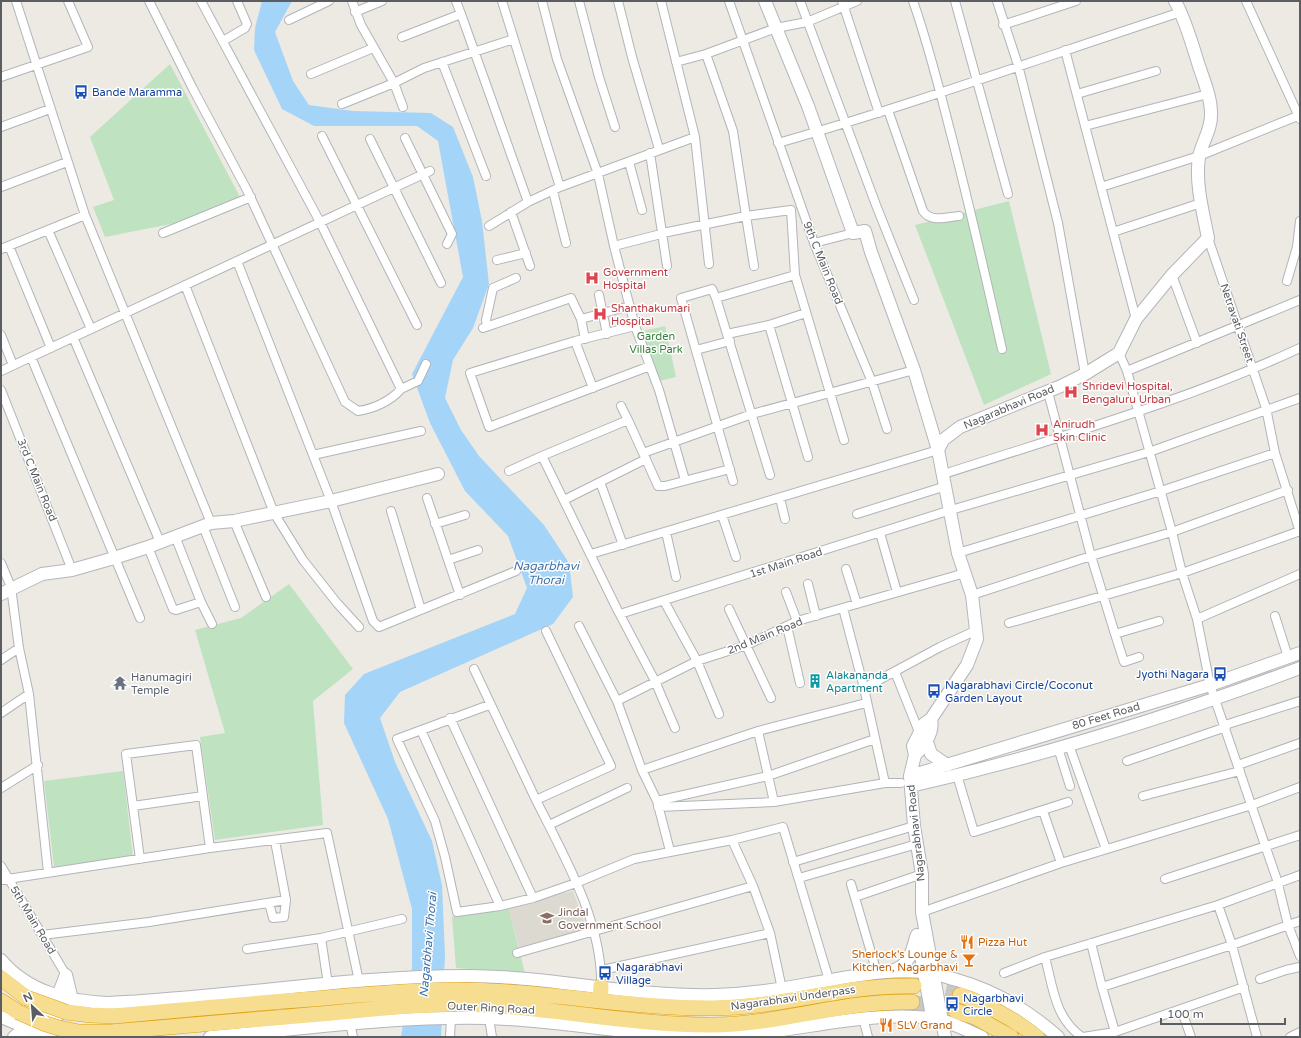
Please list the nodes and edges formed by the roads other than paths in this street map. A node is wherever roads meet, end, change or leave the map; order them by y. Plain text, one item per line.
1 (16, 1) edge
2 (68, 1) edge
3 (148, 1) edge
4 (201, 1) edge
5 (237, 1) edge
6 (329, 1) edge
7 (352, 1) edge
8 (382, 1) edge
9 (456, 1) edge
10 (502, 1) edge
11 (542, 1) edge
12 (579, 1) edge
13 (618, 1) edge
14 (662, 1) edge
15 (729, 1) edge
16 (765, 1) edge
17 (800, 1) edge
18 (857, 1) edge
19 (913, 1) edge
20 (955, 1) edge
21 (997, 1) edge
22 (1076, 1) edge
23 (1175, 1) edge
24 (1246, 1) edge
25 (844, 4) edge
26 (355, 12) junction
27 (1181, 12) junction
28 (461, 14) junction
29 (289, 20) dead end
30 (807, 22) junction
31 (1003, 25) junction
32 (776, 28) junction
33 (402, 37) dead end
34 (514, 39) junction
35 (743, 40) junction
36 (223, 41) junction
37 (373, 48) junction
38 (475, 50) junction
39 (1065, 50) junction
40 (706, 54) junction
41 (442, 62) junction
42 (676, 62) junction
43 (36, 64) junction
44 (1018, 65) junction
45 (1156, 70) dead end
46 (311, 74) dead end
47 (1, 77) edge
48 (978, 80) junction
49 (394, 83) junction
50 (941, 93) junction
51 (1077, 94) junction
52 (1208, 94) junction
53 (342, 104) dead end
54 (403, 107) dead end
55 (50, 109) junction
56 (888, 110) junction
57 (879, 113) junction
58 (1300, 116) edge
59 (845, 122) junction
60 (1085, 126) junction
61 (1, 127) edge
62 (615, 127) dead end
63 (818, 132) junction
64 (322, 136) dead end
65 (695, 137) junction
66 (405, 138) dead end
67 (370, 139) dead end
68 (778, 143) junction
69 (659, 149) junction
70 (650, 153) junction
71 (1199, 156) junction
72 (67, 162) junction
73 (629, 162) junction
74 (426, 173) junction
75 (598, 174) junction
76 (486, 176) dead end
77 (1101, 186) junction
78 (1, 187) edge
79 (394, 188) junction
80 (557, 189) junction
81 (1008, 194) dead end
82 (251, 197) junction
83 (528, 202) junction
84 (1202, 203) junction
85 (800, 204) junction
86 (357, 205) junction
87 (642, 210) dead end
88 (791, 210) junction
89 (511, 212) junction
90 (85, 214) junction
91 (746, 216) junction
92 (959, 216) dead end
93 (1300, 221) edge
94 (320, 222) junction
95 (489, 226) dead end
96 (704, 226) junction
97 (48, 230) junction
98 (1113, 232) junction
99 (163, 233) dead end
100 (854, 233) junction
101 (660, 234) junction
102 (1208, 238) junction
103 (566, 243) dead end
104 (814, 243) junction
105 (273, 244) junction
106 (447, 244) dead end
107 (9, 246) junction
108 (614, 246) junction
109 (1299, 246) edge
110 (1, 249) edge
111 (526, 253) junction
112 (497, 260) dead end
113 (237, 261) junction
114 (709, 264) dead end
115 (530, 266) dead end
116 (667, 266) dead end
117 (754, 266) dead end
118 (795, 275) junction
119 (1172, 275) junction
120 (516, 278) dead end
121 (1287, 281) dead end
122 (441, 283) dead end
123 (185, 285) junction
124 (599, 295) dead end
125 (716, 298) junction
126 (914, 300) dead end
127 (1300, 300) edge
128 (630, 306) junction
129 (126, 313) junction
130 (603, 313) junction
131 (806, 313) junction
132 (581, 319) junction
133 (1136, 319) junction
134 (416, 325) dead end
135 (769, 325) junction
136 (635, 326) junction
137 (1238, 326) junction
138 (91, 329) junction
139 (607, 334) junction
140 (1, 335) edge
141 (74, 337) junction
142 (728, 337) junction
143 (585, 339) junction
144 (575, 341) junction
145 (1197, 343) junction
146 (51, 348) junction
147 (1300, 348) edge
148 (1002, 349) dead end
149 (696, 350) junction
150 (1119, 353) junction
151 (31, 357) junction
152 (426, 364) dead end
153 (14, 365) junction
154 (650, 366) junction
155 (1254, 369) junction
156 (914, 370) junction
157 (1, 371) edge
158 (1127, 371) junction
159 (1085, 374) junction
160 (872, 382) junction
161 (593, 388) junction
162 (1, 390) edge
163 (401, 390) junction
164 (829, 392) junction
165 (1048, 392) junction
166 (1300, 398) edge
167 (793, 403) junction
168 (621, 406) dead end
169 (1266, 408) junction
170 (1138, 411) junction
171 (752, 414) junction
172 (628, 420) junction
173 (717, 426) junction
174 (887, 429) dead end
175 (421, 431) dead end
176 (1060, 436) junction
177 (844, 440) dead end
178 (674, 442) junction
179 (938, 450) junction
180 (1149, 452) junction
181 (1275, 453) junction
182 (313, 455) junction
183 (542, 456) junction
184 (645, 456) junction
185 (808, 457) dead end
186 (730, 469) junction
187 (509, 471) dead end
188 (438, 474) dead end
189 (944, 474) junction
190 (770, 475) dead end
191 (1070, 475) junction
192 (685, 480) junction
193 (733, 481) dead end
194 (600, 482) junction
195 (946, 486) junction
196 (1288, 490) junction
197 (1161, 491) junction
198 (427, 498) dead end
199 (780, 498) junction
200 (564, 500) junction
201 (331, 501) junction
202 (951, 510) junction
203 (391, 511) dead end
204 (274, 513) junction
205 (857, 514) dead end
206 (465, 515) dead end
207 (722, 515) junction
208 (1080, 516) junction
209 (785, 519) dead end
210 (234, 521) junction
211 (207, 524) junction
212 (435, 524) junction
213 (666, 532) junction
214 (1172, 532) junction
215 (1300, 532) edge
216 (880, 533) junction
217 (176, 536) junction
218 (160, 542) junction
219 (623, 545) junction
220 (148, 547) junction
221 (478, 550) dead end
222 (958, 553) junction
223 (591, 554) junction
224 (1091, 556) junction
225 (736, 557) dead end
226 (114, 558) junction
227 (448, 560) junction
228 (1, 563) edge
229 (846, 569) dead end
230 (72, 570) junction
231 (516, 572) dead end
232 (964, 573) junction
233 (1182, 573) junction
234 (1300, 574) edge
235 (676, 577) dead end
236 (808, 584) dead end
237 (6, 591) edge
238 (786, 592) dead end
239 (897, 592) junction
240 (460, 595) junction
241 (972, 595) junction
242 (266, 596) dead end
243 (1102, 597) junction
244 (664, 601) junction
245 (201, 602) junction
246 (857, 604) junction
247 (235, 607) dead end
248 (843, 608) junction
249 (729, 609) dead end
250 (421, 610) junction
251 (620, 614) junction
252 (816, 616) junction
253 (1275, 616) dead end
254 (140, 618) dead end
255 (1197, 619) junction
256 (797, 621) junction
257 (1159, 621) dead end
258 (1009, 623) dead end
259 (212, 624) dead end
260 (580, 626) dead end
261 (787, 626) junction
262 (359, 627) dead end
263 (977, 630) junction
264 (546, 631) dead end
265 (1116, 634) junction
266 (746, 645) junction
267 (19, 648) junction
268 (1294, 655) edge
269 (1140, 657) dead end
270 (1, 660) edge
271 (697, 661) junction
272 (1300, 668) edge
273 (474, 669) dead end
274 (895, 672) junction
275 (655, 681) junction
276 (800, 683) dead end
277 (1210, 685) junction
278 (864, 688) junction
279 (29, 694) junction
280 (771, 698) dead end
281 (1215, 698) junction
282 (616, 701) junction
283 (1300, 701) edge
284 (866, 703) junction
285 (489, 705) junction
286 (1, 713) edge
287 (718, 714) dead end
288 (450, 718) junction
289 (1226, 726) junction
290 (675, 728) dead end
291 (421, 730) junction
292 (758, 731) junction
293 (922, 736) junction
294 (876, 739) junction
295 (1300, 743) edge
296 (1064, 746) junction
297 (1127, 761) dead end
298 (38, 765) junction
299 (947, 765) junction
300 (1239, 768) junction
301 (642, 770) junction
302 (957, 775) junction
303 (768, 776) junction
304 (908, 781) junction
305 (885, 784) junction
306 (1070, 786) dead end
307 (1300, 787) edge
308 (1, 788) edge
309 (626, 788) dead end
310 (203, 796) junction
311 (1143, 796) dead end
312 (536, 800) junction
313 (774, 802) junction
314 (1068, 802) dead end
315 (657, 804) junction
316 (1252, 805) junction
317 (133, 806) junction
318 (1043, 811) junction
319 (548, 825) junction
320 (914, 826) junction
321 (1300, 835) edge
322 (732, 840) junction
323 (275, 841) junction
324 (917, 844) junction
325 (1265, 845) junction
326 (210, 848) junction
327 (1106, 849) junction
328 (670, 852) junction
329 (140, 859) junction
330 (793, 862) junction
331 (1061, 863) junction
332 (1, 866) edge
333 (48, 872) junction
334 (922, 874) junction
335 (1300, 875) edge
336 (799, 878) junction
337 (1165, 879) dead end
338 (5, 880) edge
339 (1278, 882) junction
340 (576, 883) junction
341 (851, 884) dead end
342 (753, 886) junction
343 (855, 896) junction
344 (533, 898) junction
345 (286, 900) junction
346 (269, 902) junction
347 (1218, 905) junction
348 (500, 906) junction
349 (922, 912) junction
350 (402, 919) dead end
351 (1300, 921) edge
352 (1288, 926) junction
353 (348, 930) junction
354 (593, 931) junction
355 (770, 933) junction
356 (42, 934) junction
357 (917, 934) junction
358 (321, 938) junction
359 (1091, 943) junction
360 (1232, 945) junction
361 (247, 949) dead end
362 (517, 953) dead end
363 (1300, 956) edge
364 (1045, 957) junction
365 (1, 960) edge
366 (1300, 967) edge
367 (602, 970) junction
368 (883, 973) junction
369 (929, 973) junction
370 (1004, 973) dead end
371 (66, 975) junction
372 (1, 978) edge
373 (829, 980) junction
374 (1260, 980) dead end
375 (359, 981) junction
376 (328, 984) junction
377 (407, 985) junction
378 (914, 986) tunnel mouth
379 (1102, 987) junction
380 (1244, 987) junction
381 (782, 989) junction
382 (601, 994) junction
383 (960, 995) tunnel mouth
384 (58, 996) junction
385 (1, 1001) edge
386 (912, 1002) tunnel mouth
387 (69, 1006) junction
388 (452, 1007) junction
389 (1181, 1009) junction
390 (956, 1011) tunnel mouth
391 (399, 1013) junction
392 (1, 1017) edge
393 (489, 1018) junction
394 (862, 1018) junction
395 (937, 1019) junction
396 (350, 1023) junction
397 (645, 1031) edge
398 (29, 1032) edge
399 (797, 1032) edge
400 (1115, 1032) junction
401 (1300, 1032) edge
402 (55, 1033) edge
403 (766, 1034) edge
404 (257, 1035) edge
405 (675, 1036) edge
406 (14, 1037) edge
407 (210, 1037) edge
408 (353, 1037) edge
409 (450, 1037) edge
410 (492, 1037) edge
411 (718, 1037) edge
412 (868, 1037) edge
413 (937, 1037) edge
414 (945, 1037) edge
415 (982, 1037) edge
416 (1011, 1037) edge
417 (1037, 1037) edge
418 (1058, 1037) edge
419 (1083, 1037) edge
420 (1191, 1037) edge
421 (1257, 1037) edge
422 (1290, 1037) edge

1 - 43 street
2 - 43 street
3 - 82 street
4 - 36 street
5 - 36 street
6 - 29 street
7 - 26 street
8 - 26 street
9 - 28 street
10 - 34 street
11 - 75 street
12 - 62 street
13 - 69 street
14 - 42 street
15 - 35 street, 9th C Main Road
16 - 32 street
17 - 30 street
18 - 25 street
19 - 50 street
20 - 48 street
21 - 31 street
22 - 31 street
23 - 27 street
24 - 58 street
25 - 30 street
25 - 57 street
26 - 37 street
27 - 39 street
27 - 52 street
28 - 33 street
28 - 38 street
30 - 32 street
30 - 59 street
31 - 44 street
32 - 35 street
32 - 63 street
34 - 38 street
34 - 80 street
35 - 40 street
35 - 68 street, 9th C Main Road
36 - 94 street
37 - 46 street
37 - 49 street
38 - 41 street
38 - 83 street
39 - 44 street
39 - 51 street
40 - 42 street
40 - 91 street
41 - 49 street
41 - 76 street
42 - 65 street
43 - 47 street
43 - 55 street
44 - 48 street
44 - 159 street
45 - 51 street
48 - 50 street
48 - 81 street
49 - 53 street
49 - 54 street
50 - 56 street
50 - 148 street
51 - 60 street
52 - 60 street
52 - 71 street
55 - 61 street
55 - 72 street
56 - 57 street
56 - 92 street
57 - 59 street
58 - 71 street
59 - 63 street
59 - 126 street
60 - 77 street
63 - 68 street
63 - 100 street
64 - 86 street
65 - 69 street
65 - 96 street
66 - 74 street
67 - 79 street
68 - 85 street, 9th C Main Road
69 - 70 street
70 - 73 street
70 - 101 street
71 - 77 street
71 - 84 street
72 - 78 street
72 - 90 street
73 - 75 street
73 - 87 street
74 - 79 street
74 - 106 street
75 - 80 street
75 - 108 street
77 - 98 street
79 - 86 street
79 - 122 street
80 - 83 street
80 - 103 street
82 - 99 street
82 - 105 street
83 - 89 street
84 - 98 street
84 - 102 street
85 - 88 street
85 - 104 street, 9th C Main Road
86 - 94 street
86 - 134 street
88 - 91 street
88 - 118 street
89 - 95 street
89 - 111 street
90 - 97 street
90 - 129 street
91 - 96 street
91 - 117 street
93 - 109 street
94 - 105 street
94 - 163 street
96 - 101 street
96 - 114 street
97 - 107 street
97 - 138 street
98 - 133 street
100 - 104 street
100 - 156 street
101 - 108 street
101 - 116 street
102 - 119 street
102 - 137 street, Netravati Street
104 - 160 street, 9th C Main Road
105 - 113 street
105 - 163 street
107 - 110 street
107 - 146 street
108 - 128 street
109 - 121 street
111 - 112 street
111 - 115 street
113 - 123 street
113 - 182 street
118 - 125 street
118 - 131 street
119 - 133 street
119 - 145 street
120 - 132 street
123 - 129 street
123 - 204 street
124 - 130 street
125 - 142 street
125 - 149 street
127 - 137 street
128 - 130 street
128 - 136 street
129 - 138 street
129 - 211 street
130 - 132 street
130 - 139 street
131 - 135 street
131 - 164 street
132 - 143 street
133 - 150 street
135 - 142 street
135 - 167 street
136 - 139 street
136 - 154 street
137 - 145 street
137 - 155 street, Netravati Street
138 - 141 street
139 - 143 street
140 - 153 street
141 - 146 street
141 - 218 street
142 - 149 street
142 - 171 street
143 - 144 street
144 - 161 street
144 - 161 street
145 - 158 street
146 - 151 street
147 - 155 street
149 - 173 street
150 - 158 street
150 - 159 street, Nagarabhavi Road
151 - 153 street
151 - 226 street
152 - 163 street
153 - 157 street
154 - 161 street
154 - 178 street
155 - 169 street, Netravati Street
155 - 170 street
156 - 160 street
156 - 179 street
158 - 170 street
159 - 165 street, Nagarabhavi Road
160 - 164 street
160 - 174 street, 9th C Main Road
162 - 230 street, 3rd C Main Road
164 - 167 street
164 - 177 street
165 - 176 street
165 - 179 street, Nagarabhavi Road
166 - 169 street, 1st Main Road
167 - 171 street
167 - 185 street
168 - 172 street
169 - 180 street, 1st Main Road
169 - 181 street, Netravati Street
170 - 176 street
170 - 180 street
171 - 173 street
171 - 190 street
172 - 183 street
172 - 184 street
173 - 178 street
173 - 186 street
175 - 182 street
176 - 189 street
176 - 191 street
178 - 184 street
178 - 192 street
179 - 189 street, Nagarabhavi Road
179 - 199 street
180 - 191 street, 1st Main Road
180 - 197 street
181 - 196 street, Netravati Street
181 - 197 street
182 - 201 street
183 - 187 street
183 - 200 street
184 - 192 street
184 - 194 street
186 - 192 street
186 - 193 street
188 - 201 street
189 - 195 street, Nagarabhavi Road
191 - 202 street, 1st Main Road
191 - 208 street
194 - 200 street
194 - 219 street
195 - 202 street, Nagarabhavi Road
195 - 205 street
196 - 214 street
196 - 215 street, Netravati Street
197 - 208 street
197 - 214 street
198 - 212 street
199 - 207 street
199 - 209 street
200 - 223 street
201 - 204 street
201 - 250 street
202 - 216 street, 1st Main Road
202 - 222 street, Nagarabhavi Road
203 - 250 street
204 - 210 street
204 - 262 street
206 - 212 street
207 - 213 street
207 - 225 street
208 - 222 street
208 - 224 street
210 - 211 street
210 - 242 street
211 - 217 street
211 - 247 street
212 - 227 street
213 - 219 street
213 - 235 street
214 - 224 street
214 - 233 street
215 - 233 street
216 - 239 street
216 - 244 street, 1st Main Road
217 - 218 street
217 - 245 street
218 - 220 street
219 - 223 street
220 - 226 street
220 - 245 street
221 - 227 street
222 - 232 street, Nagarabhavi Road
223 - 251 street
224 - 241 street
224 - 243 street
226 - 230 street
226 - 254 street
227 - 240 street
228 - 237 street
229 - 246 street
230 - 237 street
231 - 240 street
232 - 239 street, 2nd Main Road
232 - 241 street, Nagarabhavi Road
233 - 243 street
233 - 255 street
234 - 255 street
236 - 252 street
237 - 267 street
238 - 256 street
239 - 246 street, 2nd Main Road
240 - 250 street
241 - 263 street, Nagarabhavi Road
243 - 258 street
243 - 265 street
244 - 251 street, 1st Main Road
244 - 271 street
245 - 259 street
246 - 248 street, 2nd Main Road
248 - 252 street, 2nd Main Road
248 - 278 street
249 - 266 street
251 - 275 street
252 - 256 street, 2nd Main Road
253 - 268 street
255 - 277 street
256 - 261 street, 2nd Main Road
257 - 265 street
260 - 282 street
261 - 266 street, 2nd Main Road
261 - 276 street
263 - 274 street
263 - 293 street, Nagarabhavi Road
264 - 312 street
265 - 269 street
266 - 271 street, 2nd Main Road
266 - 280 street
267 - 270 street
267 - 279 street
268 - 277 street, 80 Feet Road
271 - 275 street, 2nd Main Road
271 - 287 street
272 - 281 street, 80 Feet Road
273 - 285 street
274 - 278 street
274 - 293 street
275 - 282 street, 2nd Main Road
275 - 290 street
277 - 281 street
277 - 299 street, 80 Feet Road
278 - 284 street
279 - 286 street
279 - 298 street
281 - 289 street
281 - 296 street, 80 Feet Road
282 - 301 street
283 - 289 street
284 - 292 street
284 - 294 street
285 - 288 street
285 - 312 street
288 - 291 street
288 - 344 street
289 - 297 street
289 - 300 street
291 - 348 street
291 - 348 street
292 - 301 street
292 - 303 street
293 - 299 street
293 - 304 street, Nagarabhavi Road
294 - 303 street
294 - 305 street
295 - 300 street
296 - 302 street, 80 Feet Road
296 - 306 street
296 - 327 street
298 - 308 street
298 - 333 street
299 - 304 street, 80 Feet Road
300 - 311 street
300 - 316 street
301 - 315 street
302 - 304 street, 80 Feet Road
302 - 318 street
303 - 313 street
303 - 315 street
304 - 305 street
304 - 320 street, Nagarabhavi Road
305 - 313 street
307 - 316 street
309 - 319 street
310 - 317 street
310 - 317 street
310 - 326 street
312 - 319 street
313 - 315 street
314 - 318 street
315 - 328 street
316 - 325 street
316 - 327 street
317 - 329 street
318 - 331 street
319 - 340 street
320 - 324 street, Nagarabhavi Road
320 - 330 street
321 - 325 street
322 - 328 street
322 - 330 street
322 - 342 street
323 - 326 street
323 - 345 street
323 - 353 street
324 - 334 street, Nagarabhavi Road
324 - 336 street
325 - 337 street
325 - 339 street
326 - 329 street
327 - 331 street
328 - 340 street
329 - 333 street
330 - 336 street
331 - 349 street
332 - 338 street, 5th Main Road
333 - 338 street
334 - 343 street
334 - 349 street, Nagarabhavi Road
335 - 339 street
336 - 373 street
338 - 356 street, 5th Main Road
339 - 347 street
339 - 352 street
340 - 344 street
340 - 354 street
341 - 343 street
342 - 354 street
342 - 355 street
343 - 368 street
344 - 348 street
345 - 346 street
345 - 346 street
346 - 356 street
347 - 359 street
347 - 360 street
349 - 357 street
349 - 369 street
350 - 353 street
351 - 352 street
352 - 360 street
352 - 363 street
353 - 358 street
353 - 375 street
354 - 362 street
354 - 367 street
355 - 367 street
355 - 381 street
356 - 371 street, 5th Main Road
357 - 368 street
357 - 369 street
358 - 361 street
358 - 376 street
359 - 364 street
359 - 379 street
360 - 379 street
360 - 380 street
364 - 370 street
364 - 419 street
365 - 384 street
366 - 374 street
367 - 382 street
368 - 369 street
368 - 373 street
369 - 395 street
369 - 395 street
369 - 418 street
371 - 384 street
371 - 387 street
372 - 387 highway, Outer Ring Road, bridge
373 - 381 street
375 - 376 street
375 - 377 street
376 - 387 street
377 - 382 street
377 - 387 highway, Outer Ring Road
377 - 388 highway, Outer Ring Road
378 - 382 highway, Nagarabhavi Underpass
379 - 400 street
380 - 389 street
380 - 421 street
381 - 382 street
382 - 388 highway, Outer Ring Road
383 - 417 highway
384 - 387 street
384 - 398 street
385 - 402 highway, Outer Ring Road, bridge
386 - 397 highway, Nagarabhavi Underpass
387 - 398 street
388 - 391 highway, Outer Ring Road
388 - 393 street
388 - 397 highway, Outer Ring Road
388 - 409 street
389 - 400 street
389 - 420 street
390 - 416 highway
391 - 396 street
391 - 402 highway, Outer Ring Road
392 - 398 street
393 - 397 street
393 - 410 street
394 - 395 street
394 - 399 street
394 - 412 street
395 - 413 street
395 - 414 street
395 - 415 street
396 - 404 street
396 - 408 street
397 - 405 street
398 - 402 street
398 - 406 street
399 - 403 street
400 - 419 street
401 - 422 street
403 - 411 street
404 - 407 street
405 - 411 street

